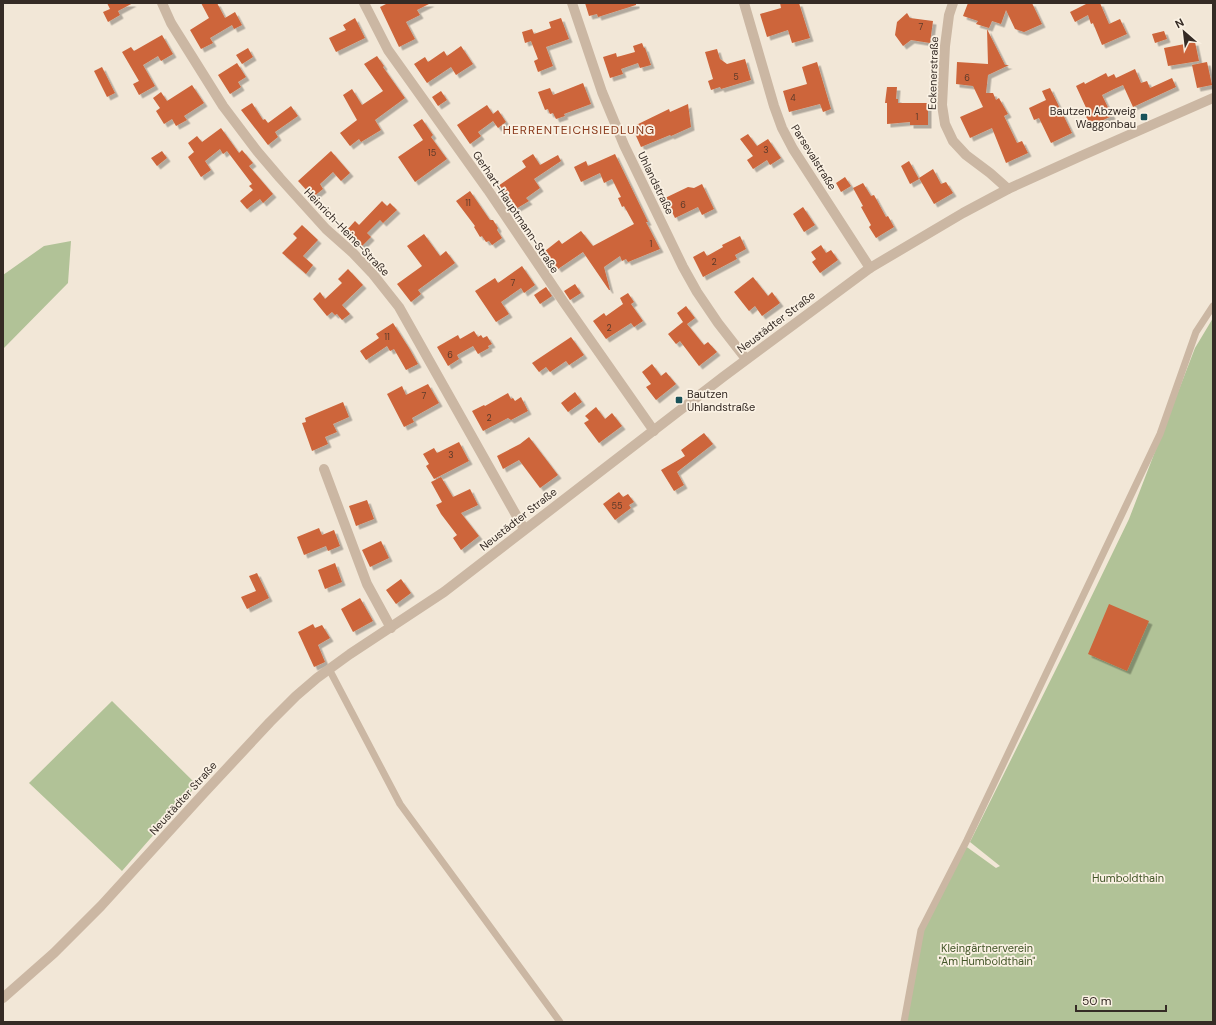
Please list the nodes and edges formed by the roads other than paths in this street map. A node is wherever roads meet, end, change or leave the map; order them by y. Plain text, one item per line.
1 (162, 3) edge
2 (364, 3) edge
3 (572, 3) edge
4 (744, 3) edge
5 (953, 3) edge
6 (1213, 98) edge
7 (1008, 190) junction
8 (870, 268) junction
9 (1213, 306) edge
10 (746, 359) junction
11 (654, 431) junction
12 (324, 469) dead end
13 (524, 529) junction
14 (391, 628) junction
15 (329, 669) junction
16 (3, 998) edge
17 (560, 1022) edge
18 (904, 1022) edge

1 - 13 street, Heinrich-Heine-Straße
2 - 11 street, Gerhart-Hauptmann-Straße
3 - 10 street, Uhlandstraße
4 - 8 street, Parsevalstraße
5 - 7 street, Eckenerstraße
6 - 7 street, Neustädter Straße
7 - 8 street, Neustädter Straße
8 - 10 street, Neustädter Straße
9 - 18 lane
10 - 11 street, Neustädter Straße
11 - 13 street, Neustädter Straße
12 - 14 street
13 - 14 street, Neustädter Straße
14 - 15 street, Neustädter Straße
15 - 16 street, Neustädter Straße
15 - 17 lane

